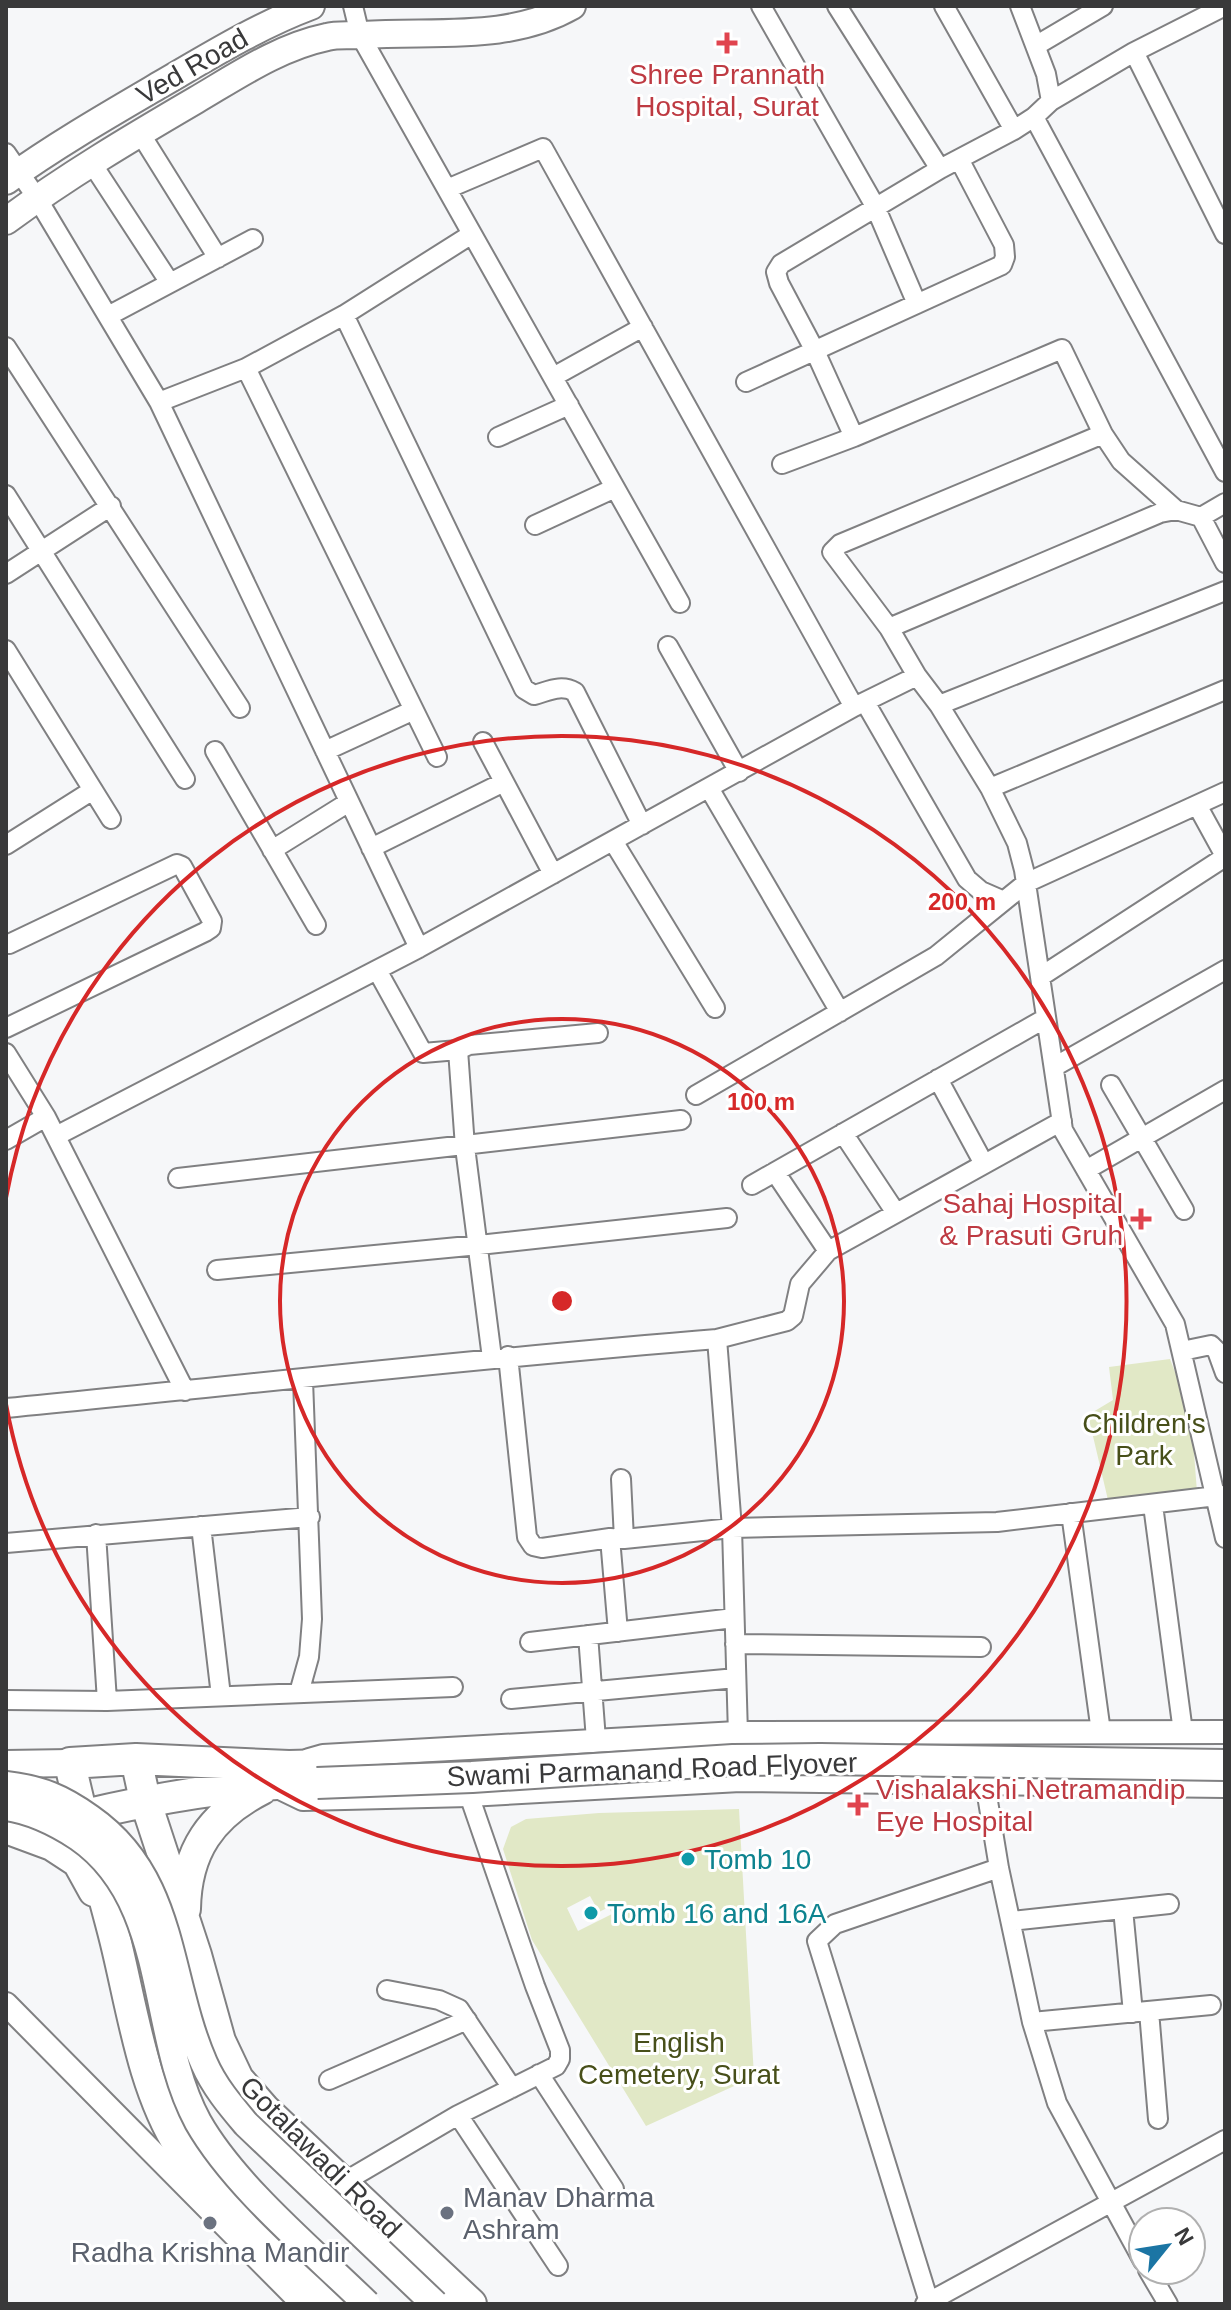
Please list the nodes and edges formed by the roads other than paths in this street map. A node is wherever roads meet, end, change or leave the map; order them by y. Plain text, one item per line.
1 (311, 6) edge
2 (353, 6) edge
3 (572, 6) edge
4 (761, 6) edge
5 (837, 6) edge
6 (944, 6) edge
7 (1020, 6) edge
8 (1103, 6) edge
9 (1225, 6) edge
10 (537, 13) edge
11 (360, 35) junction
12 (1037, 45) junction
13 (1134, 52) junction
14 (1051, 101) junction
15 (1034, 117) junction
16 (1014, 130) junction
17 (140, 133) junction
18 (959, 159) junction
19 (91, 162) junction
20 (11, 168) edge
21 (940, 169) junction
22 (447, 189) junction
23 (37, 198) junction
24 (875, 206) junction
25 (6, 221) edge
26 (472, 234) junction
27 (1225, 234) edge
28 (253, 239) dead end
29 (218, 258) junction
30 (170, 283) junction
31 (917, 304) junction
32 (344, 315) junction
33 (108, 316) junction
34 (643, 327) junction
35 (6, 347) edge
36 (815, 351) junction
37 (246, 368) junction
38 (553, 377) junction
39 (746, 382) dead end
40 (159, 402) junction
41 (569, 405) junction
42 (1103, 434) junction
43 (498, 437) dead end
44 (854, 437) junction
45 (782, 464) dead end
46 (1225, 472) edge
47 (615, 488) junction
48 (6, 495) edge
49 (1225, 503) edge
50 (111, 506) junction
51 (1176, 510) junction
52 (1201, 517) junction
53 (535, 525) dead end
54 (40, 552) junction
55 (1225, 563) edge
56 (6, 574) edge
57 (1225, 591) edge
58 (680, 603) dead end
59 (889, 628) junction
60 (668, 646) dead end
61 (6, 650) edge
62 (917, 676) junction
63 (13, 677) edge
64 (1225, 690) edge
65 (859, 704) junction
66 (939, 705) junction
67 (240, 708) dead end
68 (414, 710) junction
69 (483, 742) dead end
70 (215, 751) dead end
71 (325, 751) junction
72 (437, 757) dead end
73 (739, 772) junction
74 (185, 779) dead end
75 (504, 782) junction
76 (709, 788) junction
77 (990, 788) junction
78 (93, 790) junction
79 (1225, 792) edge
80 (349, 802) junction
81 (1197, 805) junction
82 (111, 819) dead end
83 (642, 825) junction
84 (613, 841) junction
85 (6, 845) edge
86 (371, 848) junction
87 (272, 850) junction
88 (1225, 856) edge
89 (553, 874) junction
90 (1026, 883) junction
91 (1004, 901) junction
92 (316, 925) dead end
93 (9, 944) dead end
94 (419, 948) junction
95 (377, 970) junction
96 (1225, 970) edge
97 (1040, 977) junction
98 (715, 1008) dead end
99 (840, 1012) junction
100 (1046, 1018) junction
101 (6, 1028) edge
102 (598, 1033) dead end
103 (458, 1050) junction
104 (6, 1053) edge
105 (1054, 1067) junction
106 (938, 1079) junction
107 (1111, 1085) dead end
108 (1224, 1092) edge
109 (696, 1095) dead end
110 (46, 1117) junction
111 (681, 1120) dead end
112 (1062, 1121) junction
113 (843, 1133) junction
114 (56, 1136) junction
115 (1141, 1139) junction
116 (6, 1140) edge
117 (465, 1147) junction
118 (984, 1164) junction
119 (1086, 1170) junction
120 (775, 1172) junction
121 (178, 1178) dead end
122 (752, 1185) dead end
123 (1184, 1210) dead end
124 (896, 1213) junction
125 (727, 1218) dead end
126 (479, 1245) junction
127 (828, 1251) junction
128 (217, 1270) dead end
129 (717, 1339) junction
130 (1182, 1351) junction
131 (500, 1357) junction
132 (1225, 1373) edge
133 (303, 1380) junction
134 (185, 1391) junction
135 (6, 1408) edge
136 (621, 1479) dead end
137 (1221, 1496) edge
138 (1153, 1505) junction
139 (1071, 1513) junction
140 (310, 1517) junction
141 (201, 1526) junction
142 (732, 1528) junction
143 (96, 1534) junction
144 (1225, 1538) edge
145 (617, 1539) junction
146 (6, 1543) edge
147 (734, 1618) junction
148 (618, 1632) junction
149 (588, 1635) junction
150 (530, 1642) dead end
151 (735, 1644) junction
152 (981, 1647) dead end
153 (736, 1678) junction
154 (453, 1687) dead end
155 (592, 1692) junction
156 (299, 1693) junction
157 (221, 1696) junction
158 (511, 1699) dead end
159 (6, 1700) edge
160 (107, 1701) junction
161 (1101, 1732) junction
162 (1183, 1732) junction
163 (1225, 1732) edge
164 (737, 1733) junction
165 (596, 1740) junction
166 (1225, 1751) edge
167 (136, 1759) junction
168 (70, 1763) junction
169 (6, 1764) edge
170 (1225, 1765) edge
171 (322, 1774) junction
172 (280, 1775) junction
173 (740, 1780) junction
174 (985, 1783) junction
175 (6, 1785) edge
176 (1225, 1786) edge
177 (469, 1795) junction
178 (145, 1800) junction
179 (6, 1807) edge
180 (80, 1816) junction
181 (6, 1819) edge
182 (6, 1828) edge
183 (999, 1868) junction
184 (1169, 1904) dead end
185 (1123, 1909) junction
186 (110, 1917) junction
187 (1011, 1921) junction
188 (196, 1955) junction
189 (387, 1990) dead end
190 (6, 2004) edge
191 (1211, 2005) dead end
192 (1141, 2012) junction
193 (467, 2020) junction
194 (1032, 2022) junction
195 (539, 2074) junction
196 (329, 2080) dead end
197 (512, 2088) junction
198 (458, 2115) junction
199 (1158, 2119) dead end
200 (1225, 2140) edge
201 (344, 2182) junction
202 (614, 2189) dead end
203 (1110, 2203) junction
204 (1127, 2233) edge
205 (558, 2266) dead end
206 (1157, 2286) edge
207 (927, 2303) edge
208 (303, 2304) edge
209 (332, 2304) edge
210 (367, 2304) edge
211 (435, 2304) edge
212 (471, 2304) edge
213 (1168, 2304) edge

1 - 20 main road, Ved Road
2 - 11 street
3 - 10 main road, Ved Road
4 - 24 street
5 - 21 street
6 - 16 street
7 - 12 street
8 - 12 street
9 - 13 street
10 - 11 main road, Ved Road
11 - 17 main road, Ved Road
11 - 22 street
12 - 14 street
13 - 14 street
13 - 27 street
14 - 15 street
15 - 16 street
15 - 46 street
16 - 18 street
17 - 19 main road, Ved Road
17 - 29 street
18 - 21 street
18 - 31 street
19 - 23 main road, Ved Road
19 - 30 street
20 - 23 street
21 - 24 street
22 - 26 street
22 - 34 street
23 - 25 main road, Ved Road
23 - 33 street
24 - 31 street
24 - 36 street
26 - 32 street
26 - 38 street
28 - 29 street
29 - 30 street
30 - 33 street
31 - 36 street
32 - 37 street
32 - 83 street
33 - 40 street
34 - 38 street
34 - 65 street
35 - 50 street
36 - 39 street
36 - 44 street
37 - 40 street
37 - 68 street
38 - 41 street
40 - 71 street
41 - 43 street
41 - 47 street
42 - 44 street
42 - 51 street
42 - 59 street
44 - 45 street
47 - 53 street
47 - 58 street
48 - 54 street
49 - 52 street
50 - 54 street
50 - 67 street
51 - 52 street
51 - 59 street
52 - 55 street
54 - 56 street
54 - 74 street
57 - 66 street
59 - 62 street
60 - 73 street
61 - 63 street
62 - 65 street
62 - 66 street
63 - 78 street
64 - 77 street
65 - 73 street
65 - 91 street
66 - 77 street
68 - 71 street
68 - 72 street
69 - 75 street
70 - 87 street
71 - 80 street
73 - 76 street
75 - 86 street
75 - 89 street
76 - 83 street
76 - 99 street
77 - 90 street
78 - 82 street
78 - 85 street
79 - 81 street
80 - 86 street
80 - 87 street
81 - 88 street
81 - 90 street
83 - 84 street
84 - 89 street
84 - 98 street
86 - 94 street
87 - 92 street
88 - 97 street
89 - 94 street
90 - 91 street
90 - 97 street
91 - 99 street
93 - 101 street
94 - 95 street
95 - 103 street
95 - 114 street
96 - 105 street
97 - 100 street
99 - 109 street
100 - 105 street
100 - 106 street
102 - 103 street
103 - 117 street
104 - 110 street
105 - 112 street
106 - 113 street
106 - 118 street
107 - 115 street
108 - 115 street
110 - 114 street
110 - 116 street
111 - 117 street
112 - 118 street
112 - 119 street
113 - 120 street
113 - 124 street
114 - 134 street
115 - 119 street
115 - 123 street
117 - 121 street
117 - 126 street
118 - 124 street
119 - 130 street
120 - 122 street
120 - 127 street
124 - 127 street
125 - 126 street
126 - 128 street
126 - 131 street
127 - 129 street
129 - 131 street
129 - 142 street
130 - 132 street
130 - 137 street
131 - 133 street
131 - 145 street
133 - 134 street
133 - 140 street
134 - 135 street
136 - 145 street
137 - 138 street
137 - 144 street
138 - 139 street
138 - 162 street
139 - 142 street
139 - 161 street
140 - 141 street
140 - 156 street
141 - 143 street
141 - 157 street
142 - 145 street
142 - 147 street
143 - 146 street
143 - 160 street
145 - 148 street
147 - 148 street
147 - 151 street
148 - 149 street
149 - 150 street
149 - 155 street
151 - 152 street
151 - 153 street
153 - 155 street
153 - 164 street
154 - 156 street
155 - 158 street
155 - 165 street
156 - 157 street
157 - 160 street
159 - 160 street
161 - 162 street
161 - 164 street
162 - 163 street
164 - 165 street
164 - 173 street
165 - 172 street
166 - 171 highway, Swami Parmanand Road Flyover
167 - 168 highway
167 - 172 highway
167 - 178 highway, Gotalawadi Road
168 - 169 main road
168 - 180 highway
170 - 171 highway, Swami Parmanand Road Flyover, bridge
171 - 172 highway, Swami Parmanand Road Flyover
172 - 177 street
172 - 178 highway
172 - 188 highway
173 - 174 street
173 - 177 street
174 - 176 street
174 - 183 street
175 - 211 main road, bridge
177 - 195 street
178 - 180 highway
178 - 188 highway, Gotalawadi Road
179 - 210 main road, bridge
180 - 181 main road
180 - 186 highway
182 - 186 highway
183 - 187 street
183 - 207 street
184 - 185 street
185 - 187 street
185 - 192 street
186 - 209 highway
187 - 194 street
188 - 201 highway, Gotalawadi Road
189 - 193 street
190 - 208 street
191 - 192 street
192 - 194 street
192 - 199 street
193 - 196 street
193 - 197 street
194 - 203 street
195 - 197 street
195 - 202 street
197 - 198 street
198 - 201 street
198 - 205 street
200 - 203 street
201 - 212 highway, Gotalawadi Road
203 - 204 street
203 - 207 street
206 - 213 street

